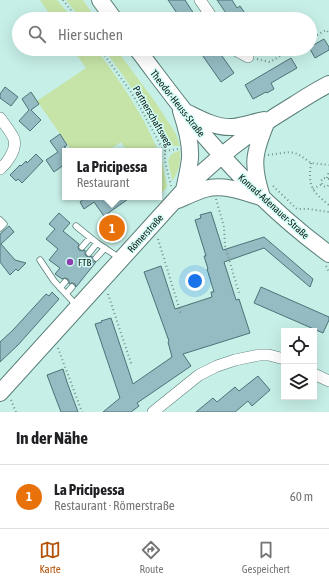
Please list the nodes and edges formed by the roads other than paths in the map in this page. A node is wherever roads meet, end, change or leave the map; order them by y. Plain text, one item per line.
1 (100, 0) edge
2 (200, 0) edge
3 (109, 12) edge
4 (208, 12) edge
5 (142, 56) edge
6 (329, 84) edge
7 (181, 107) junction
8 (0, 118) edge
9 (269, 120) junction
10 (221, 155) junction
11 (0, 170) edge
12 (178, 196) junction
13 (263, 198) junction
14 (0, 220) edge
15 (76, 226) dead end
16 (0, 228) edge
17 (90, 238) junction
18 (97, 243) junction
19 (82, 247) dead end
20 (105, 248) junction
21 (89, 253) dead end
22 (329, 254) edge
23 (96, 258) dead end
24 (40, 260) dead end
25 (121, 260) junction
26 (58, 276) dead end
27 (54, 281) junction
28 (65, 282) dead end
29 (72, 287) dead end
30 (60, 288) junction
31 (66, 294) junction
32 (78, 307) junction
33 (281, 358) edge
34 (317, 375) edge
35 (329, 381) edge
36 (0, 392) edge
37 (153, 412) edge

1 - 3 main road
2 - 4 street
5 - 7 main road, Theodor-Heuss-Straße
6 - 9 main road, Römerstraße
7 - 9 main road
7 - 10 main road, Theodor-Heuss-Straße
7 - 12 main road
8 - 11 street
9 - 10 main road, Römerstraße
9 - 13 main road
10 - 12 main road, Römerstraße
10 - 13 main road, Konrad-Adenauer-Straße
12 - 13 main road
12 - 25 main road, Römerstraße
13 - 22 main road, Konrad-Adenauer-Straße
14 - 16 lane
15 - 17 lane
17 - 18 lane
17 - 19 lane
18 - 20 lane
18 - 21 lane
20 - 23 lane
20 - 25 lane
24 - 27 lane
25 - 32 main road, Römerstraße
26 - 27 lane
27 - 30 lane
28 - 30 lane
29 - 31 lane
30 - 31 lane
31 - 32 lane
32 - 36 main road, Römerstraße
33 - 37 street
34 - 35 street

